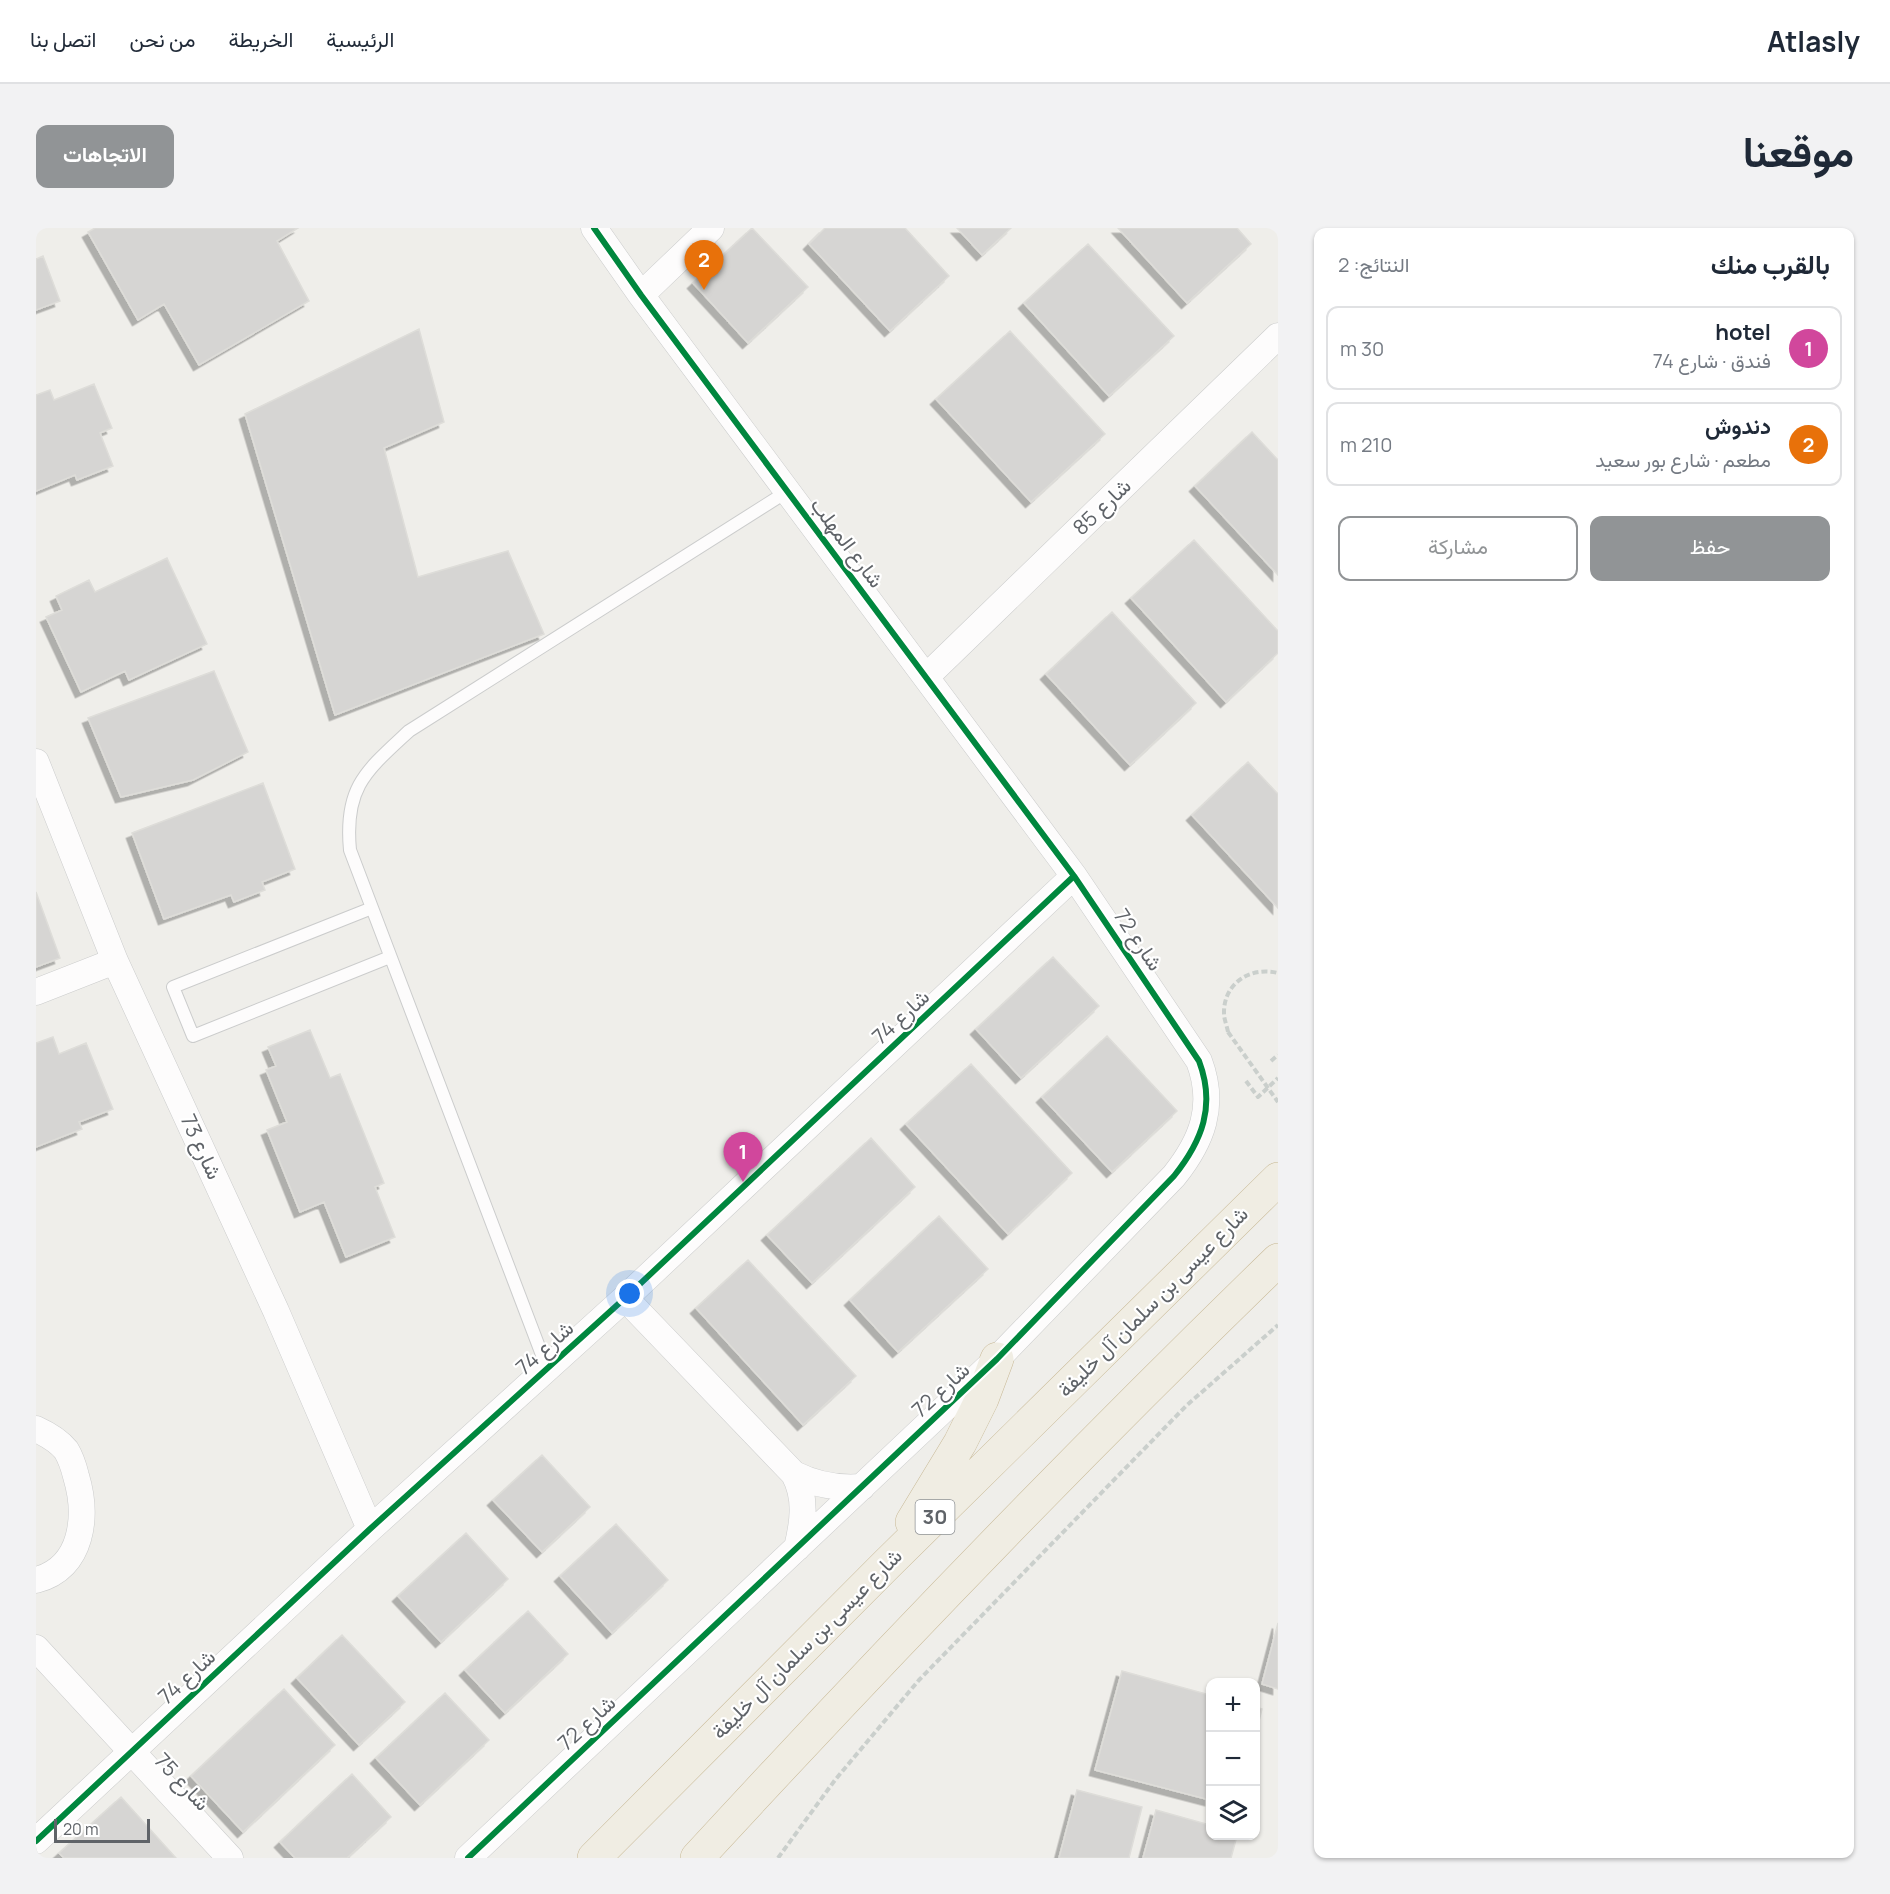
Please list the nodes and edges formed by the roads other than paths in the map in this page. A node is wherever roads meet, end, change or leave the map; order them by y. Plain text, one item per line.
1 (594, 228) edge
2 (711, 228) edge
3 (641, 295) junction
4 (1278, 336) edge
5 (788, 491) junction
6 (926, 677) junction
7 (36, 762) edge
8 (1074, 876) junction
9 (372, 908) junction
10 (390, 957) junction
11 (115, 961) junction
12 (36, 992) edge
13 (1278, 1179) edge
14 (1278, 1260) edge
15 (625, 1298) junction
16 (997, 1359) junction
17 (547, 1368) junction
18 (36, 1429) edge
19 (794, 1474) junction
20 (862, 1488) junction
21 (370, 1529) junction
22 (797, 1548) junction
23 (887, 1564) junction
24 (36, 1580) edge
25 (36, 1648) edge
26 (131, 1752) junction
27 (36, 1841) edge
28 (230, 1858) edge
29 (468, 1858) edge
30 (594, 1858) edge
31 (697, 1858) edge

1 - 3 street, شارع المهلب
2 - 3 street
3 - 5 street, شارع المهلب
4 - 6 street, شارع 85
5 - 6 street, شارع المهلب
5 - 9 lane
6 - 8 street, شارع المهلب
7 - 11 street, شارع 73
8 - 15 street, شارع 74
8 - 16 street, شارع 72
9 - 10 lane
9 - 10 lane
10 - 17 lane
11 - 12 street
11 - 21 street, شارع 73
13 - 23 highway, شارع عيسى بن سلمان آل خليفة / 30
14 - 31 highway
15 - 17 street, شارع 74
15 - 19 street
16 - 20 street, شارع 72
16 - 23 highway
17 - 21 street, شارع 74
18 - 24 street
19 - 20 street
19 - 22 street
20 - 22 street, شارع 72
21 - 26 street, شارع 74
22 - 29 street, شارع 72
23 - 30 highway, شارع عيسى بن سلمان آل خليفة / 30
25 - 26 street, شارع 75
26 - 27 street, شارع 74
26 - 28 street, شارع 75

